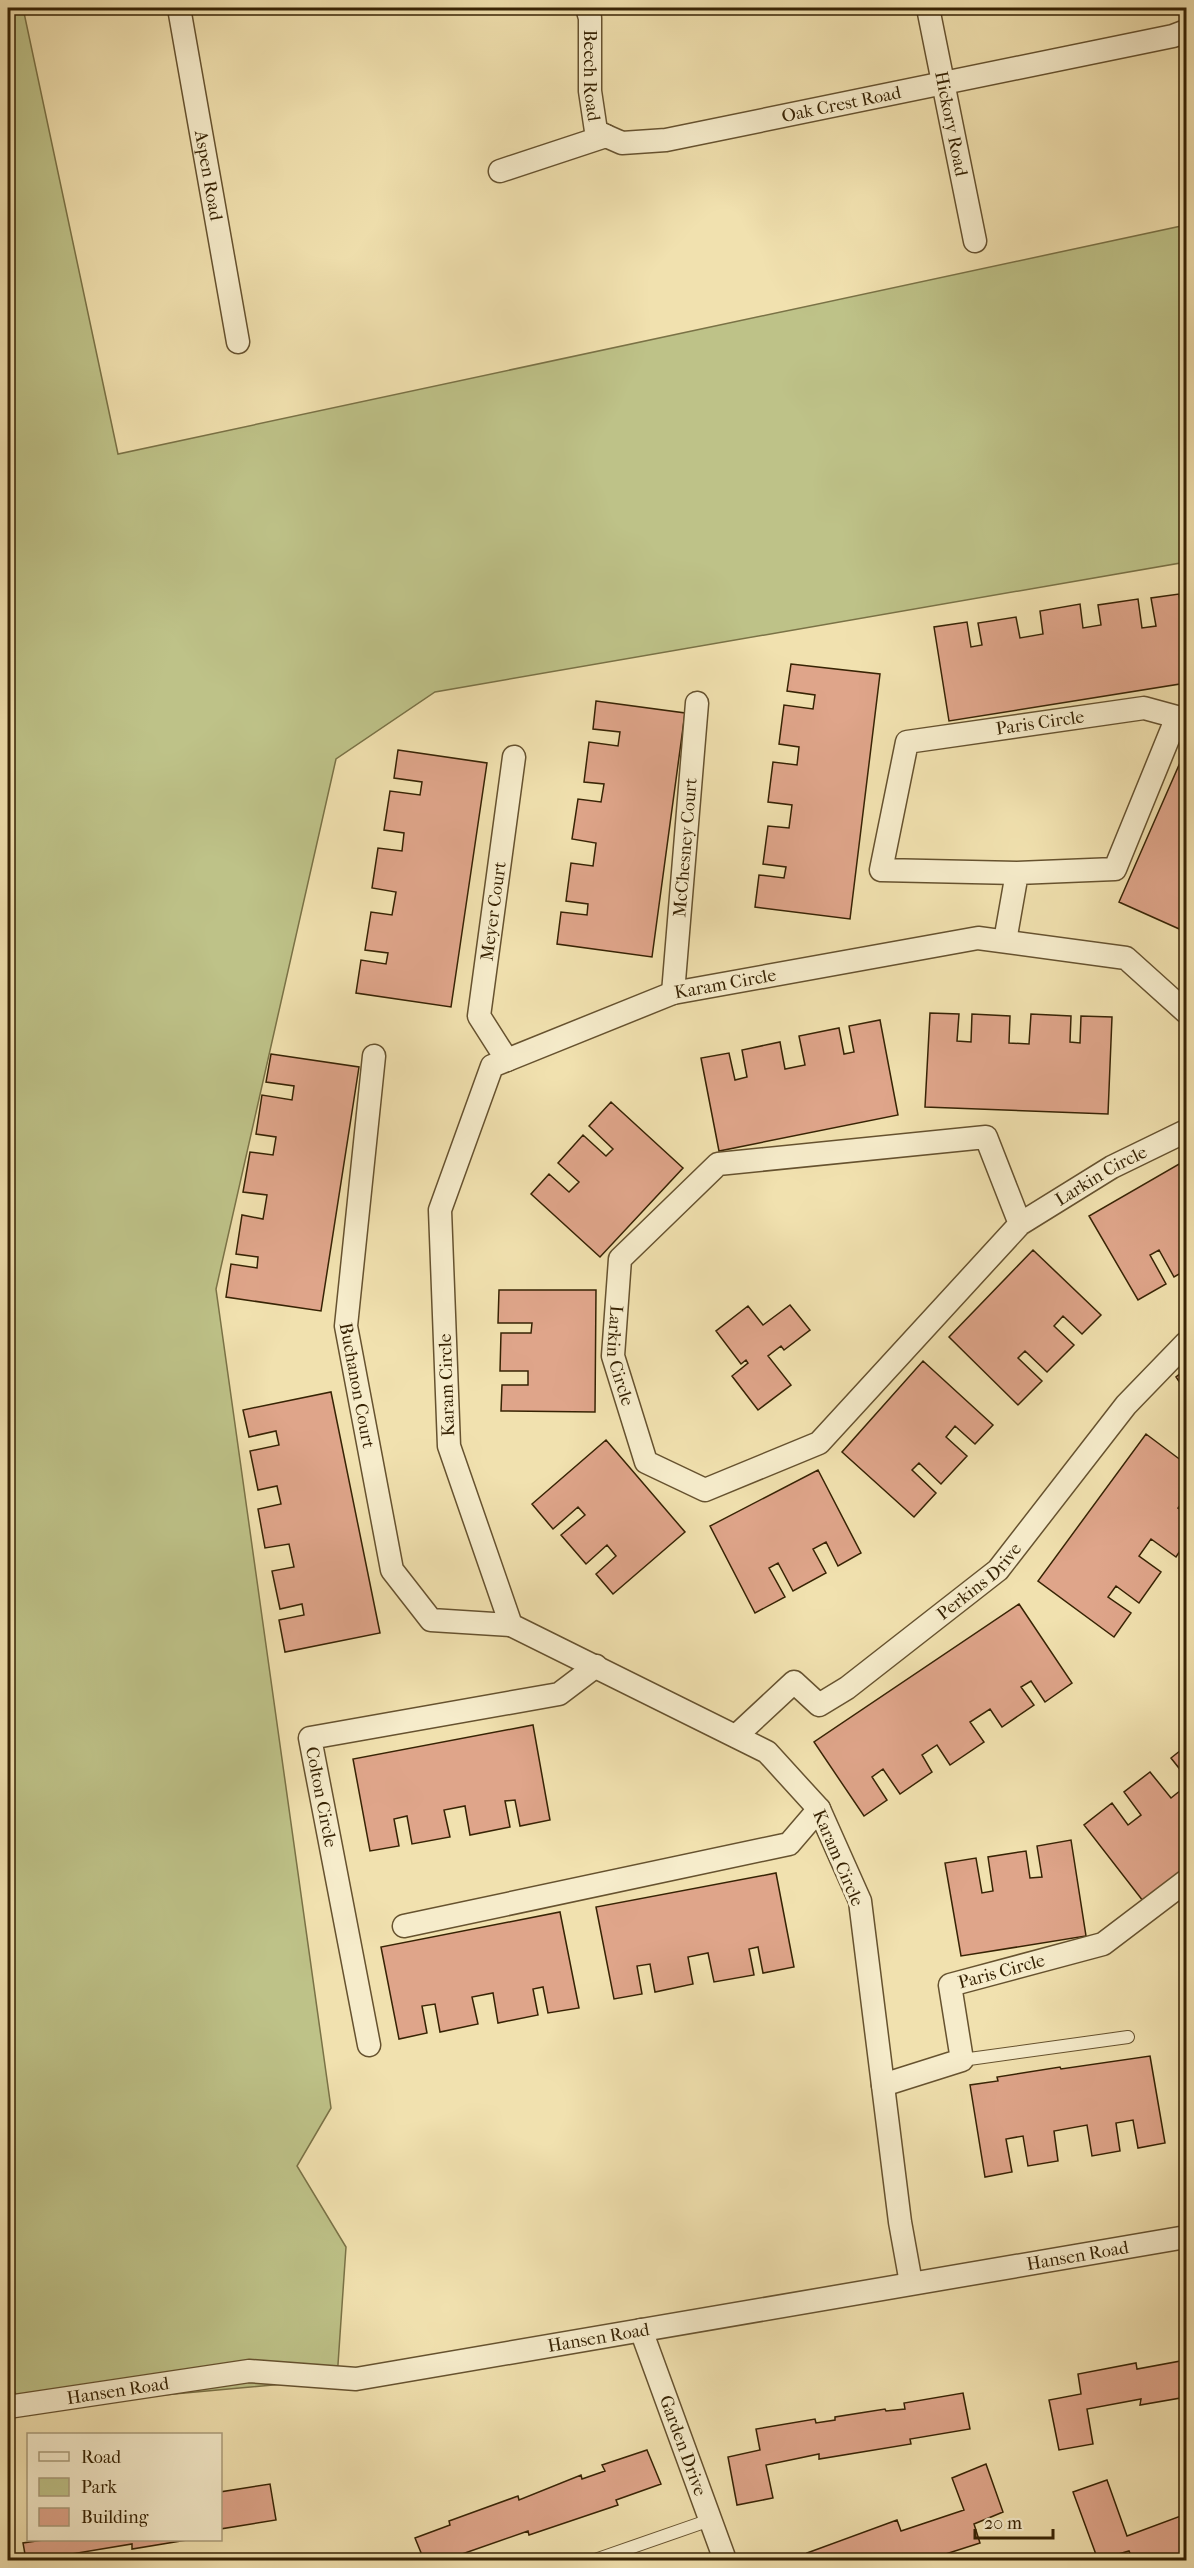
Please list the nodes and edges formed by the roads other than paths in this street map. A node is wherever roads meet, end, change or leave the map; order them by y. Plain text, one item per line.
1 (179, 8) edge
2 (587, 8) edge
3 (928, 8) edge
4 (1186, 31) edge
5 (944, 83) junction
6 (606, 136) junction
7 (500, 171) dead end
8 (975, 241) dead end
9 (238, 342) dead end
10 (697, 703) dead end
11 (514, 756) dead end
12 (1017, 873) junction
13 (1005, 941) junction
14 (673, 993) junction
15 (1186, 1011) edge
16 (374, 1056) dead end
17 (507, 1060) junction
18 (1186, 1131) edge
19 (1020, 1224) junction
20 (1186, 1343) edge
21 (511, 1625) junction
22 (596, 1666) junction
23 (736, 1736) junction
24 (819, 1809) junction
25 (1186, 1881) edge
26 (404, 1926) dead end
27 (1128, 2037) dead end
28 (369, 2044) dead end
29 (962, 2060) junction
30 (883, 2085) junction
31 (1186, 2237) edge
32 (911, 2283) junction
33 (641, 2330) junction
34 (8, 2407) edge
35 (710, 2520) junction
36 (595, 2560) edge
37 (725, 2560) edge

1 - 9 street, Aspen Road
2 - 6 street, Beech Road
3 - 5 street, Hickory Road
4 - 5 street, Oak Crest Road
5 - 6 street, Oak Crest Road
5 - 8 street, Hickory Road
6 - 7 street
10 - 14 street, McChesney Court
11 - 17 street, Meyer Court
12 - 12 street, Paris Circle
12 - 13 street
13 - 14 street, Karam Circle
13 - 15 street, Karam Circle
14 - 17 street, Karam Circle
16 - 21 street, Buchanon Court
17 - 21 street, Karam Circle
18 - 19 street, Larkin Circle
19 - 19 street, Larkin Circle
20 - 23 street, Perkins Drive
21 - 22 street, Karam Circle
22 - 23 street, Karam Circle
22 - 28 street, Colton Circle
23 - 24 street, Karam Circle
24 - 26 street
24 - 30 street, Karam Circle
25 - 29 street, Paris Circle
27 - 29 lane
29 - 30 street
30 - 32 street, Karam Circle
31 - 32 street, Hansen Road
32 - 33 street, Hansen Road
33 - 34 street, Hansen Road
33 - 35 street, Garden Drive
35 - 36 lane
35 - 37 street, Garden Drive

